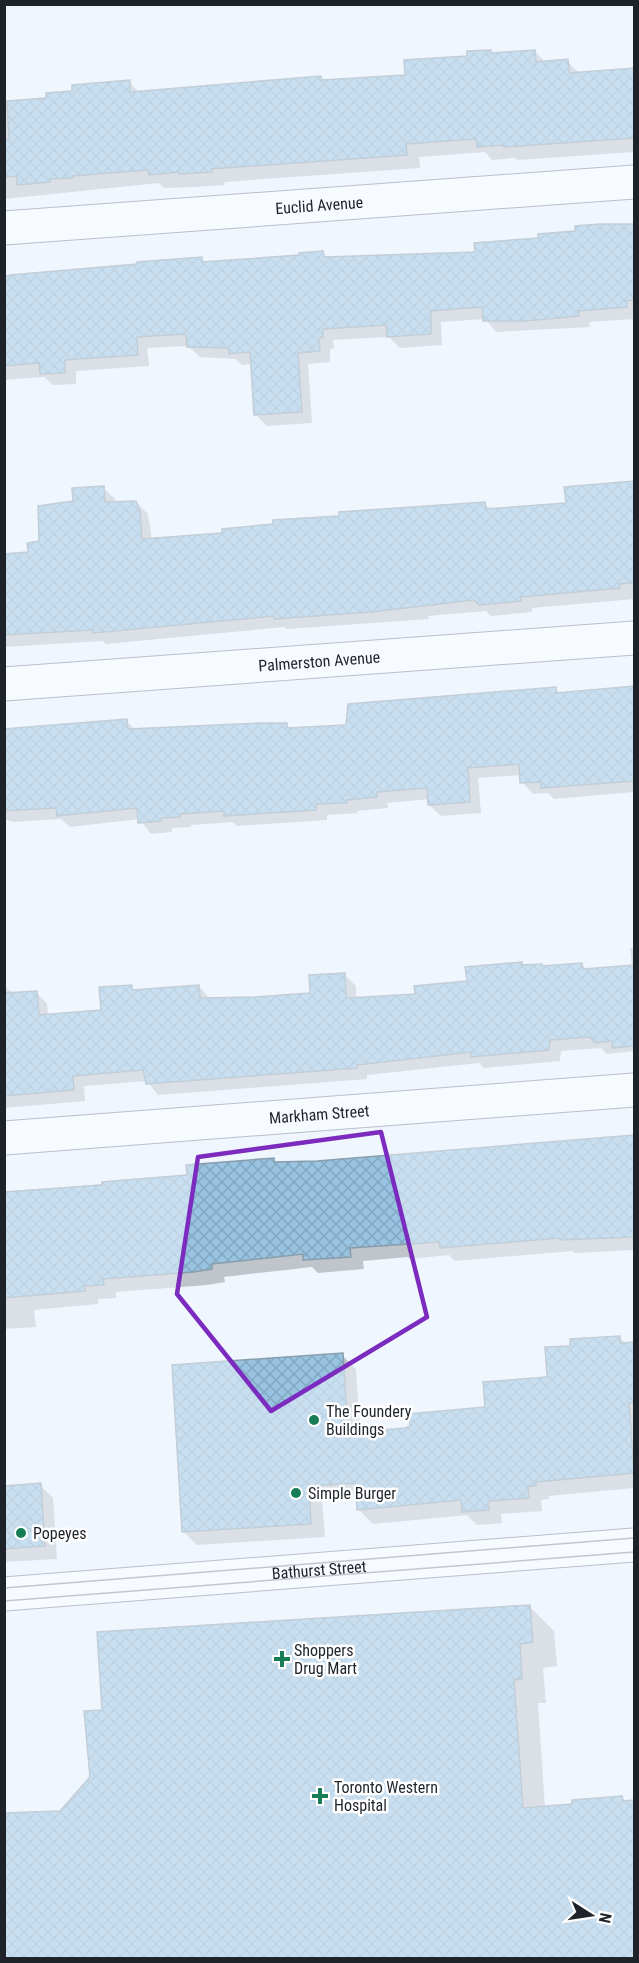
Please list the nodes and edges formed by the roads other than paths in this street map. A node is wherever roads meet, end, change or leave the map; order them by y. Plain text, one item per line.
1 (634, 182) edge
2 (4, 228) edge
3 (634, 638) edge
4 (4, 684) edge
5 (634, 1090) edge
6 (4, 1138) edge
7 (634, 1545) edge
8 (4, 1594) edge

1 - 2 street, Euclid Avenue
3 - 4 street, Palmerston Avenue
5 - 6 street, Markham Street
7 - 8 street, Bathurst Street

